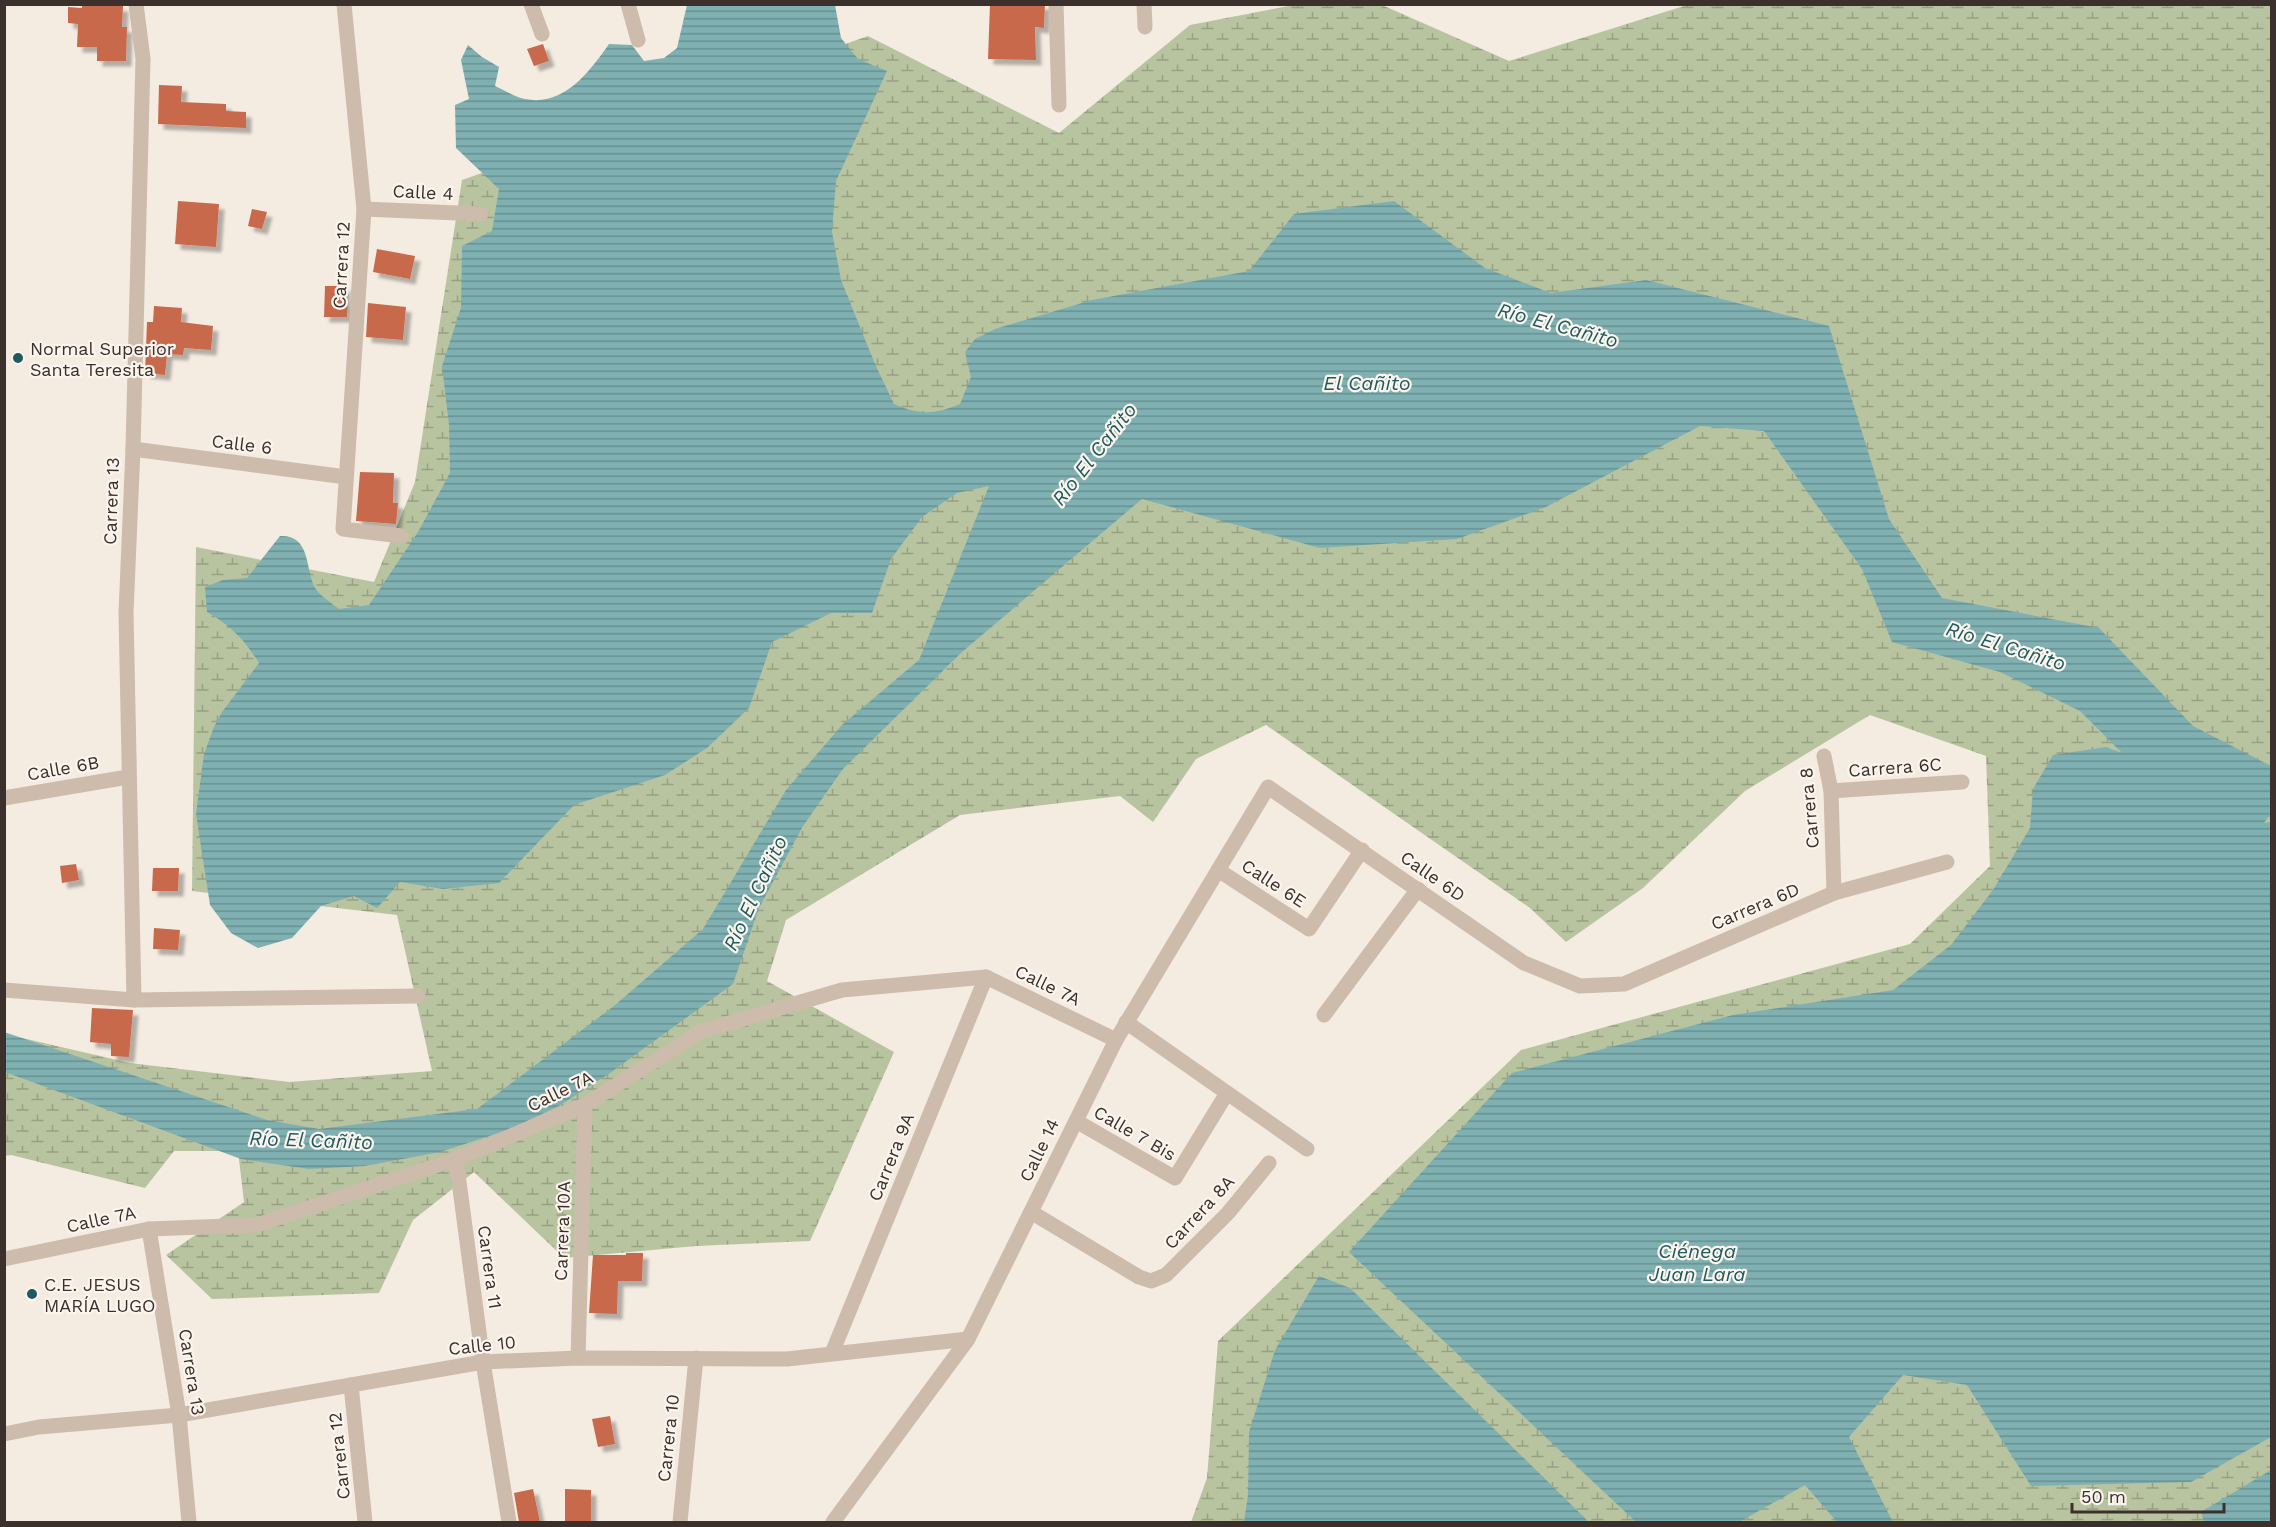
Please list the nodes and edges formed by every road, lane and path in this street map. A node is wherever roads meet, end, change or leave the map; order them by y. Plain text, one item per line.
1 (136, 4) edge
2 (344, 4) edge
3 (531, 4) edge
4 (628, 4) edge
5 (1056, 4) edge
6 (1144, 4) edge
7 (1144, 27) dead end
8 (542, 34) dead end
9 (638, 40) dead end
10 (1059, 105) dead end
11 (364, 209) junction
12 (480, 214) dead end
13 (133, 449) junction
14 (346, 477) junction
15 (402, 536) dead end
16 (1824, 756) dead end
17 (128, 777) junction
18 (1962, 782) dead end
19 (1268, 787) joint
20 (1831, 791) junction
21 (4, 798) edge
22 (1362, 850) junction
23 (1947, 862) dead end
24 (1218, 870) junction
25 (1418, 889) junction
26 (1834, 893) junction
27 (986, 977) junction
28 (1580, 986) joint
29 (4, 990) edge
30 (418, 996) dead end
31 (134, 1000) junction
32 (1324, 1015) dead end
33 (1126, 1022) junction
34 (1116, 1040) junction
35 (1227, 1093) junction
36 (585, 1105) junction
37 (1076, 1121) junction
38 (1307, 1149) dead end
39 (456, 1158) junction
40 (1269, 1163) dead end
41 (1031, 1212) junction
42 (149, 1229) junction
43 (4, 1259) edge
44 (968, 1339) junction
45 (832, 1353) junction
46 (578, 1358) junction
47 (696, 1358) junction
48 (483, 1362) junction
49 (351, 1385) junction
50 (179, 1415) junction
51 (4, 1434) edge
52 (189, 1522) edge
53 (365, 1522) edge
54 (509, 1522) edge
55 (680, 1522) edge
56 (833, 1522) edge

1 - 13 street, Carrera 13
2 - 11 street, Carrera 12
3 - 8 street
4 - 9 street
5 - 10 street
6 - 7 street
11 - 12 street, Calle 4
11 - 14 street, Carrera 12
13 - 14 street, Calle 6
13 - 17 street, Carrera 13
14 - 15 street, Carrera 12
16 - 20 street, Carrera 8
17 - 21 street, Calle 6B
17 - 31 street, Carrera 13
18 - 20 street, Carrera 6C
19 - 22 street, Calle 6D
19 - 24 street, Calle 14
20 - 26 street, Carrera 8
22 - 24 street, Calle 6E
22 - 25 street, Calle 6D
23 - 26 street, Carrera 6D
24 - 33 street, Calle 14
25 - 28 street, Calle 6D
25 - 32 street
26 - 28 street, Carrera 6D
27 - 34 street, Calle 7A
27 - 36 street, Calle 7A
27 - 45 street, Carrera 9A
29 - 31 street
30 - 31 street
33 - 34 street, Calle 14
33 - 35 street
34 - 37 street, Calle 14
35 - 37 street, Calle 7 Bis
35 - 38 street
36 - 39 street, Calle 7A
36 - 46 street, Carrera 10A
37 - 41 street, Calle 14
39 - 42 street, Calle 7A
39 - 48 street, Carrera 11
40 - 41 street, Carrera 8A
41 - 44 street, Calle 14
42 - 43 street, Calle 7A
42 - 50 street, Carrera 13
44 - 45 street, Calle 10
44 - 56 street, Calle 14
45 - 47 street, Calle 10
46 - 47 street, Calle 10
46 - 48 street, Calle 10
47 - 55 street, Carrera 10
48 - 49 street, Calle 10
48 - 54 street, Carrera 11
49 - 50 street, Calle 10
49 - 53 street, Carrera 12
50 - 51 street, Calle 10
50 - 52 street, Carrera 13

